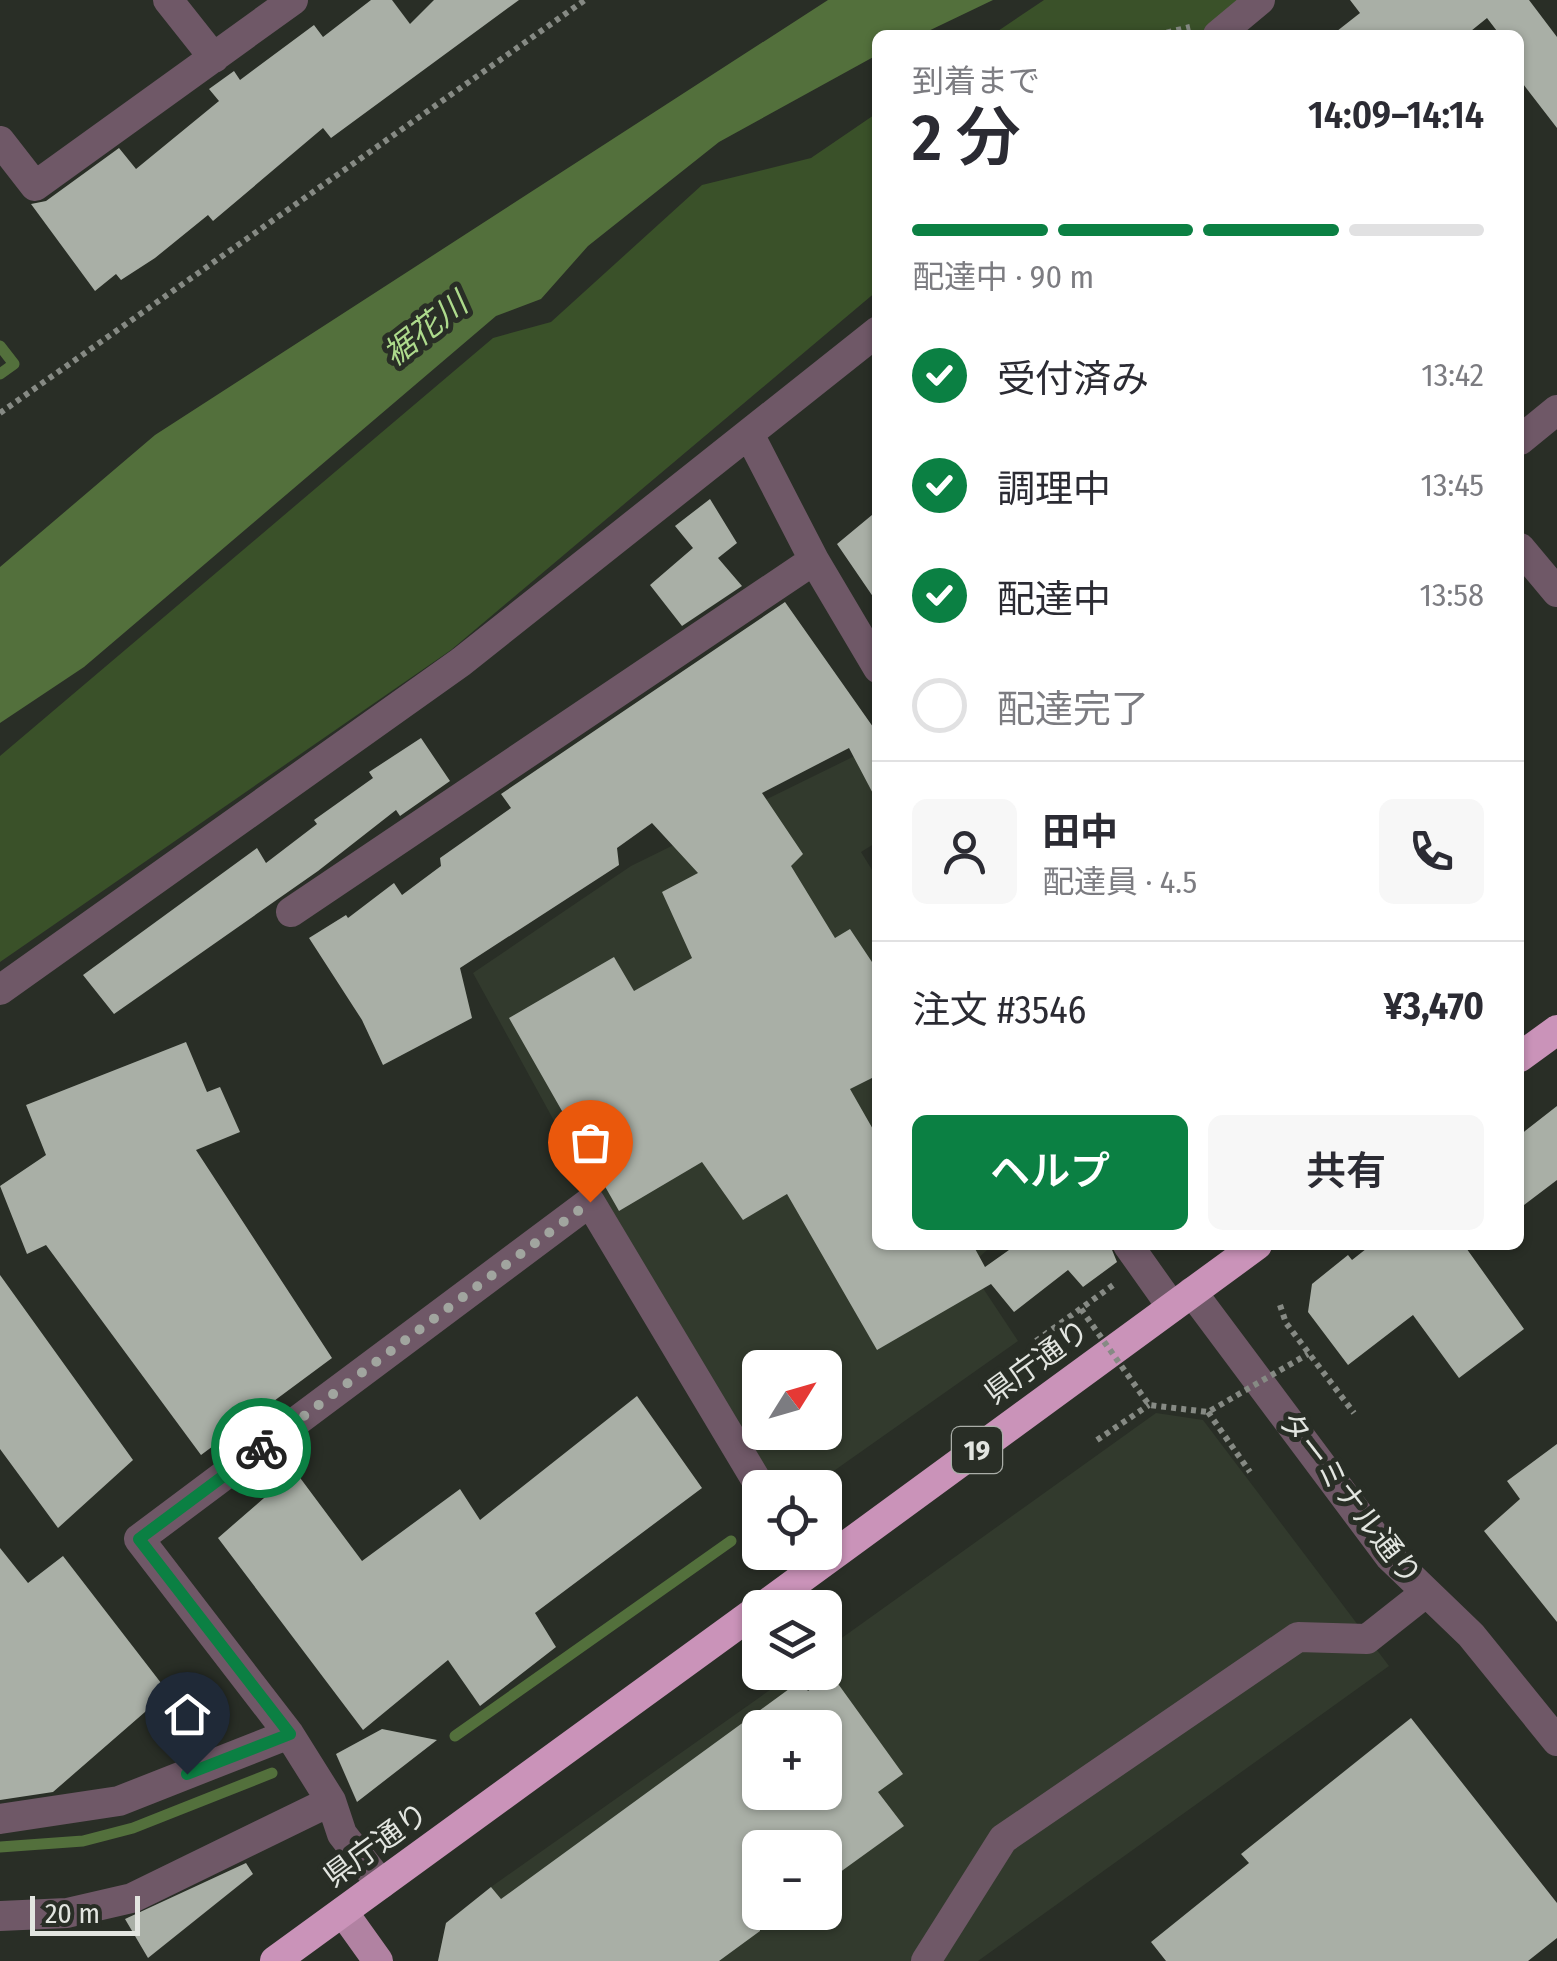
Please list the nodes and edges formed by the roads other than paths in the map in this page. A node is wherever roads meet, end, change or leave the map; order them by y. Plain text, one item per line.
1 (168, 0) edge
2 (292, 0) edge
3 (1260, 0) edge
4 (1279, 0) edge
5 (1207, 30) edge
6 (1252, 30) edge
7 (214, 58) junction
8 (0, 141) edge
9 (872, 337) edge
10 (1557, 410) edge
11 (750, 436) junction
12 (1524, 437) edge
13 (1524, 553) edge
14 (814, 560) junction
15 (1557, 592) edge
16 (872, 658) edge
17 (291, 912) dead end
18 (0, 990) edge
19 (1557, 1030) edge
20 (1524, 1053) edge
21 (1250, 1250) edge
22 (1128, 1259) edge
23 (1182, 1299) junction
24 (749, 1470) edge
25 (842, 1536) edge
26 (797, 1570) edge
27 (778, 1590) edge
28 (1424, 1594) junction
29 (742, 1621) edge
30 (290, 1734) junction
31 (1557, 1741) edge
32 (331, 1801) junction
33 (0, 1819) edge
34 (381, 1884) junction
35 (343, 1912) junction
36 (0, 1916) edge
37 (296, 1955) edge
38 (378, 1961) edge
39 (926, 1961) edge

1 - 7 street
2 - 7 street
3 - 5 street
4 - 6 street
7 - 8 street
9 - 11 street
10 - 12 street
11 - 14 street
11 - 18 street
13 - 15 street
14 - 16 street
14 - 17 street
19 - 20 highway
21 - 23 highway, 県庁通り / 19
22 - 23 street, ターミナル通り
23 - 25 highway, 県庁通り / 19
23 - 28 street, ターミナル通り
24 - 30 street
26 - 27 highway, 県庁通り / 19
28 - 31 street, ターミナル通り
28 - 39 street
29 - 34 highway, 県庁通り / 19
30 - 32 street
30 - 33 street
32 - 34 street
32 - 36 street
34 - 35 highway, 県庁通り / 19
35 - 37 highway, 県庁通り / 19
35 - 38 main road

